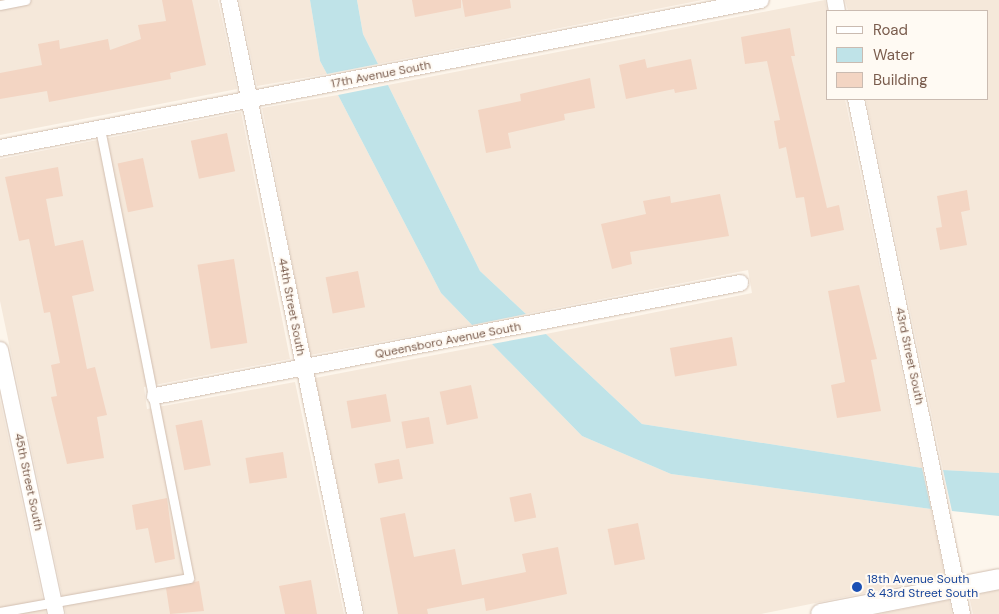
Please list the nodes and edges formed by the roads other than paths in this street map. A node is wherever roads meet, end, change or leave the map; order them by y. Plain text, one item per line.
1 (26, 0) edge
2 (229, 0) edge
3 (761, 0) edge
4 (0, 5) edge
5 (249, 99) junction
6 (856, 100) edge
7 (100, 128) junction
8 (0, 148) edge
9 (740, 283) dead end
10 (0, 350) edge
11 (303, 369) junction
12 (155, 396) junction
13 (999, 579) edge
14 (957, 587) junction
15 (55, 608) edge
16 (0, 612) edge
17 (355, 614) edge
18 (821, 614) edge
19 (962, 614) edge

1 - 4 lane
2 - 5 street, 44th Street South
3 - 5 street, 17th Avenue South
5 - 7 street, 17th Avenue South
5 - 11 street, 44th Street South
6 - 14 street, 43rd Street South
7 - 8 street, 17th Avenue South
7 - 12 lane
9 - 11 street, Queensboro Avenue South
10 - 15 street, 45th Street South
11 - 12 street, Queensboro Avenue South
11 - 17 street, 44th Street South
12 - 15 lane
13 - 14 street
14 - 18 street
14 - 19 street, 43rd Street South
15 - 16 lane

